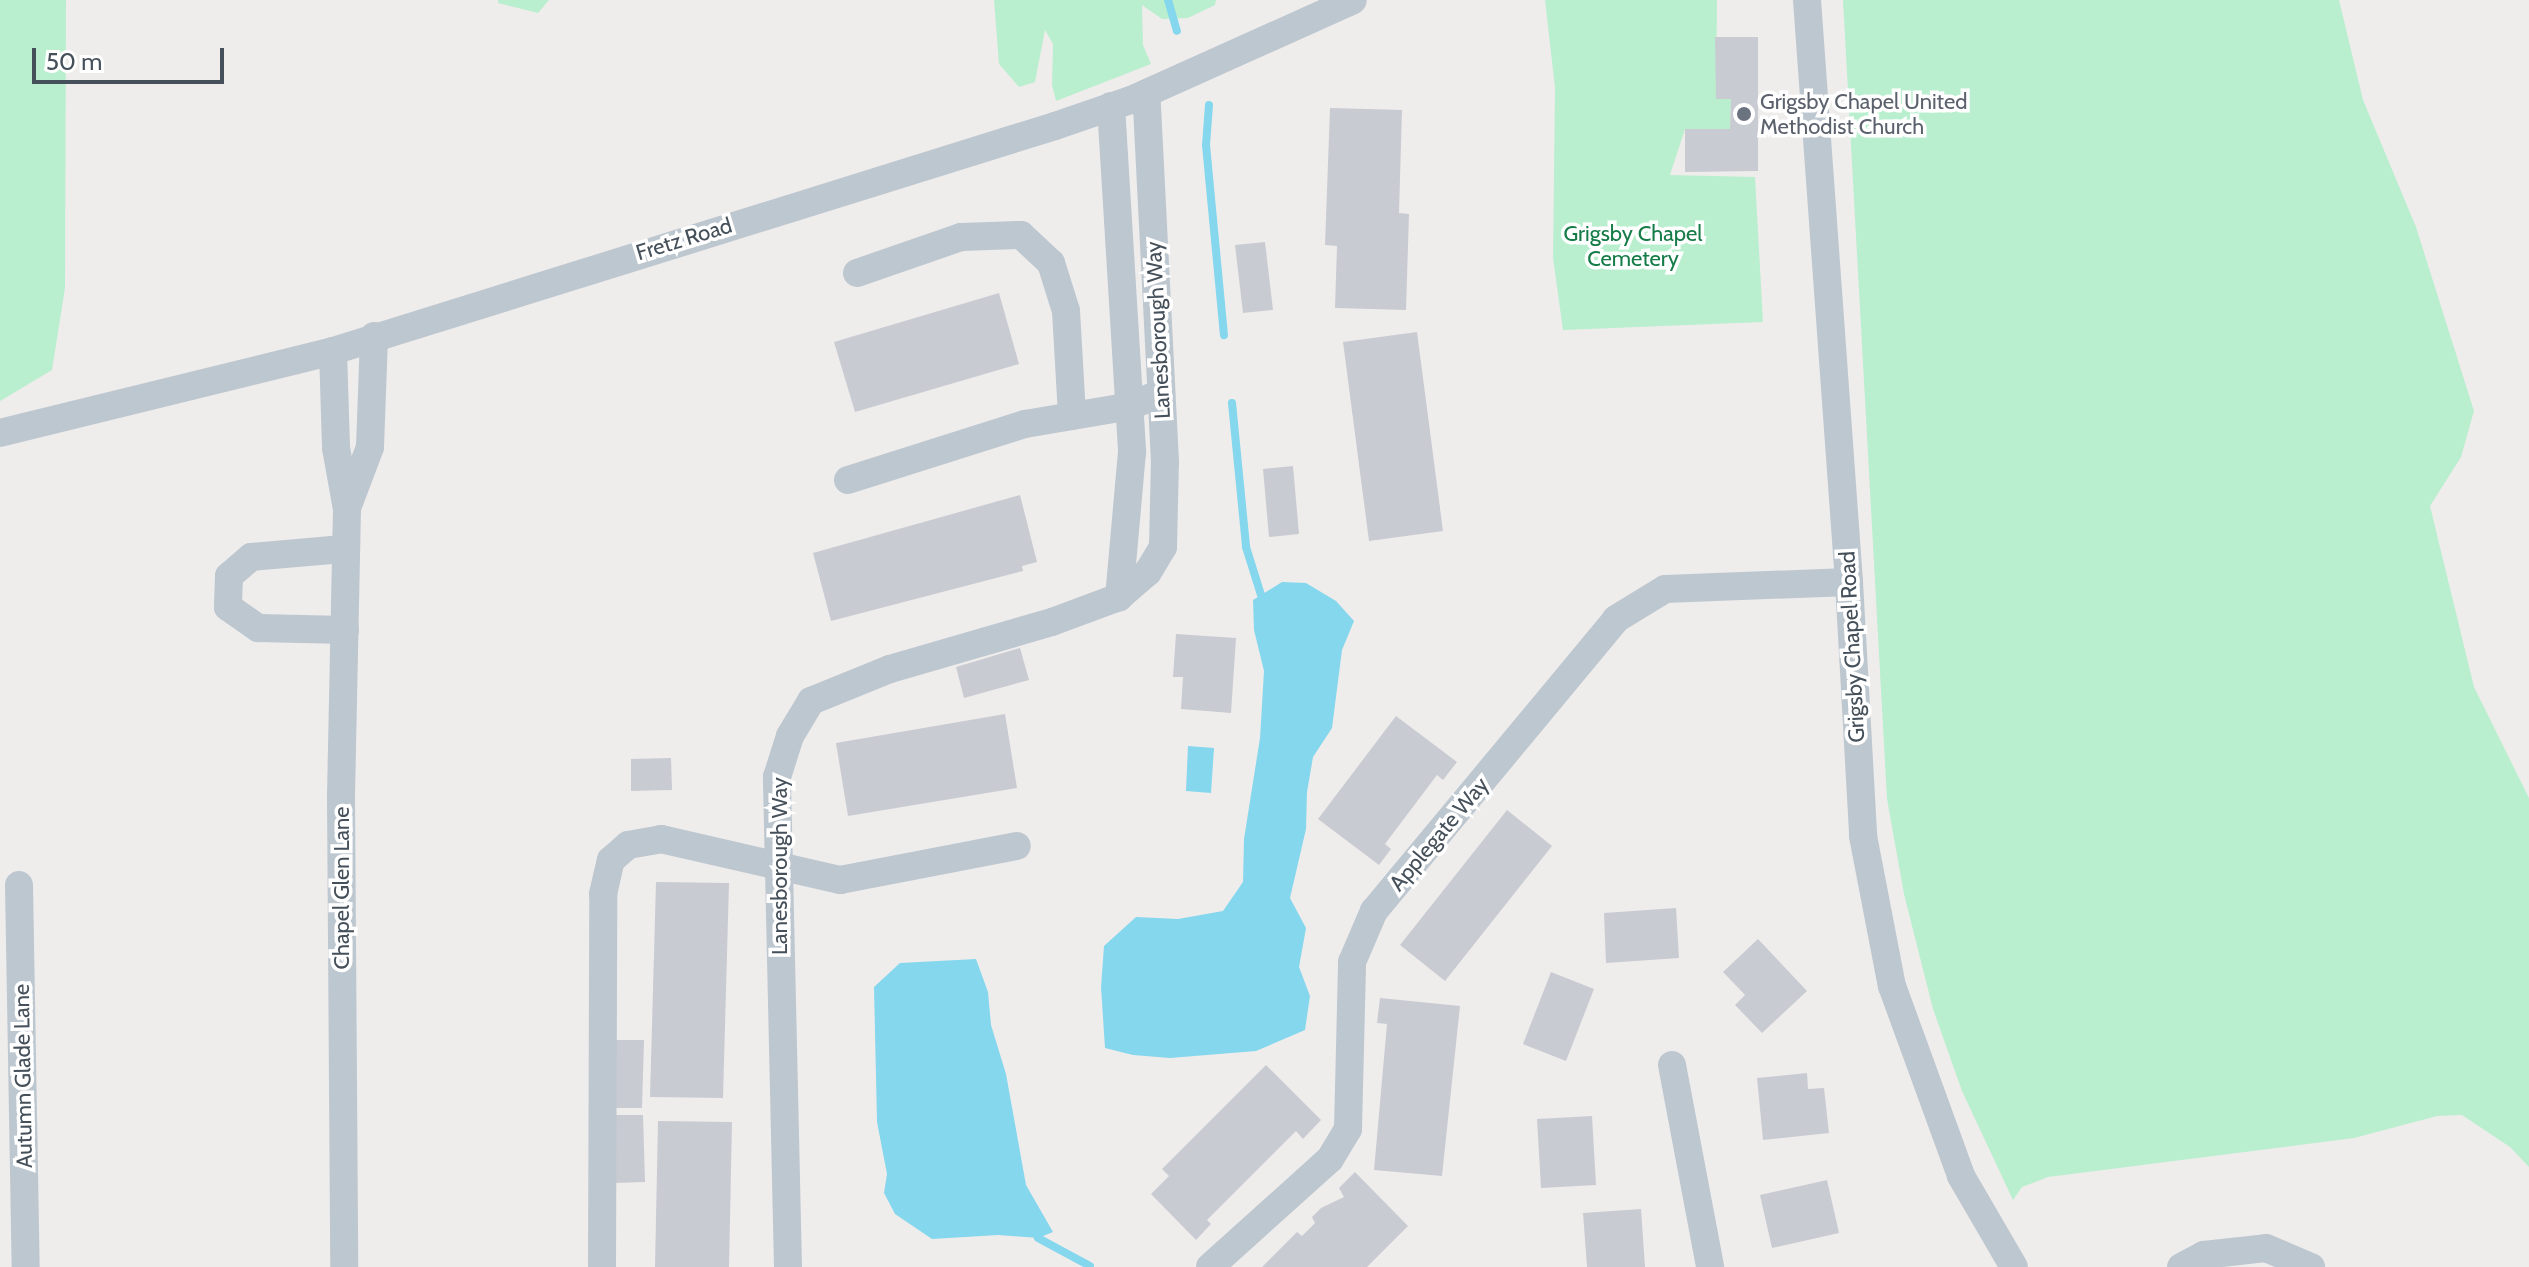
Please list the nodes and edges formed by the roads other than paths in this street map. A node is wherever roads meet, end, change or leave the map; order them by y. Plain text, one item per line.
1 (1353, 0) edge
2 (1807, 0) edge
3 (1146, 93) junction
4 (1111, 106) junction
5 (1153, 243) junction
6 (1120, 245) junction
7 (857, 273) dead end
8 (374, 336) junction
9 (333, 351) junction
10 (1160, 393) junction
11 (1131, 406) junction
12 (1072, 416) junction
13 (0, 433) edge
14 (848, 480) dead end
15 (347, 509) junction
16 (343, 549) junction
17 (1849, 582) junction
18 (1119, 597) junction
19 (345, 630) junction
20 (1017, 846) dead end
21 (778, 868) junction
22 (19, 885) dead end
23 (1672, 1065) dead end
24 (26, 1267) edge
25 (344, 1267) edge
26 (602, 1267) edge
27 (788, 1267) edge
28 (1210, 1267) edge
29 (1710, 1267) edge
30 (2014, 1267) edge
31 (2181, 1267) edge
32 (2311, 1267) edge

1 - 3 street, Fretz Road
2 - 17 street, Grigsby Chapel Road
3 - 4 street, Fretz Road
3 - 5 street, Lanesborough Way
4 - 6 street, Lanesborough Way
4 - 8 street, Fretz Road
5 - 6 street
5 - 10 street, Lanesborough Way
6 - 11 street, Lanesborough Way
7 - 12 street
8 - 9 street, Fretz Road
8 - 15 street, Chapel Glen Lane
9 - 13 street, Fretz Road
9 - 15 street, Chapel Glen Lane
10 - 11 street
10 - 18 street, Lanesborough Way
11 - 12 street
11 - 18 street, Lanesborough Way
12 - 14 street
15 - 16 street, Chapel Glen Lane
16 - 19 street, Chapel Glen Lane
16 - 19 street
17 - 28 street, Applegate Way
17 - 30 street, Grigsby Chapel Road
18 - 21 street, Lanesborough Way
19 - 25 street, Chapel Glen Lane
20 - 21 street
21 - 26 street
21 - 27 street, Lanesborough Way
22 - 24 street, Autumn Glade Lane
23 - 29 street
31 - 32 street

